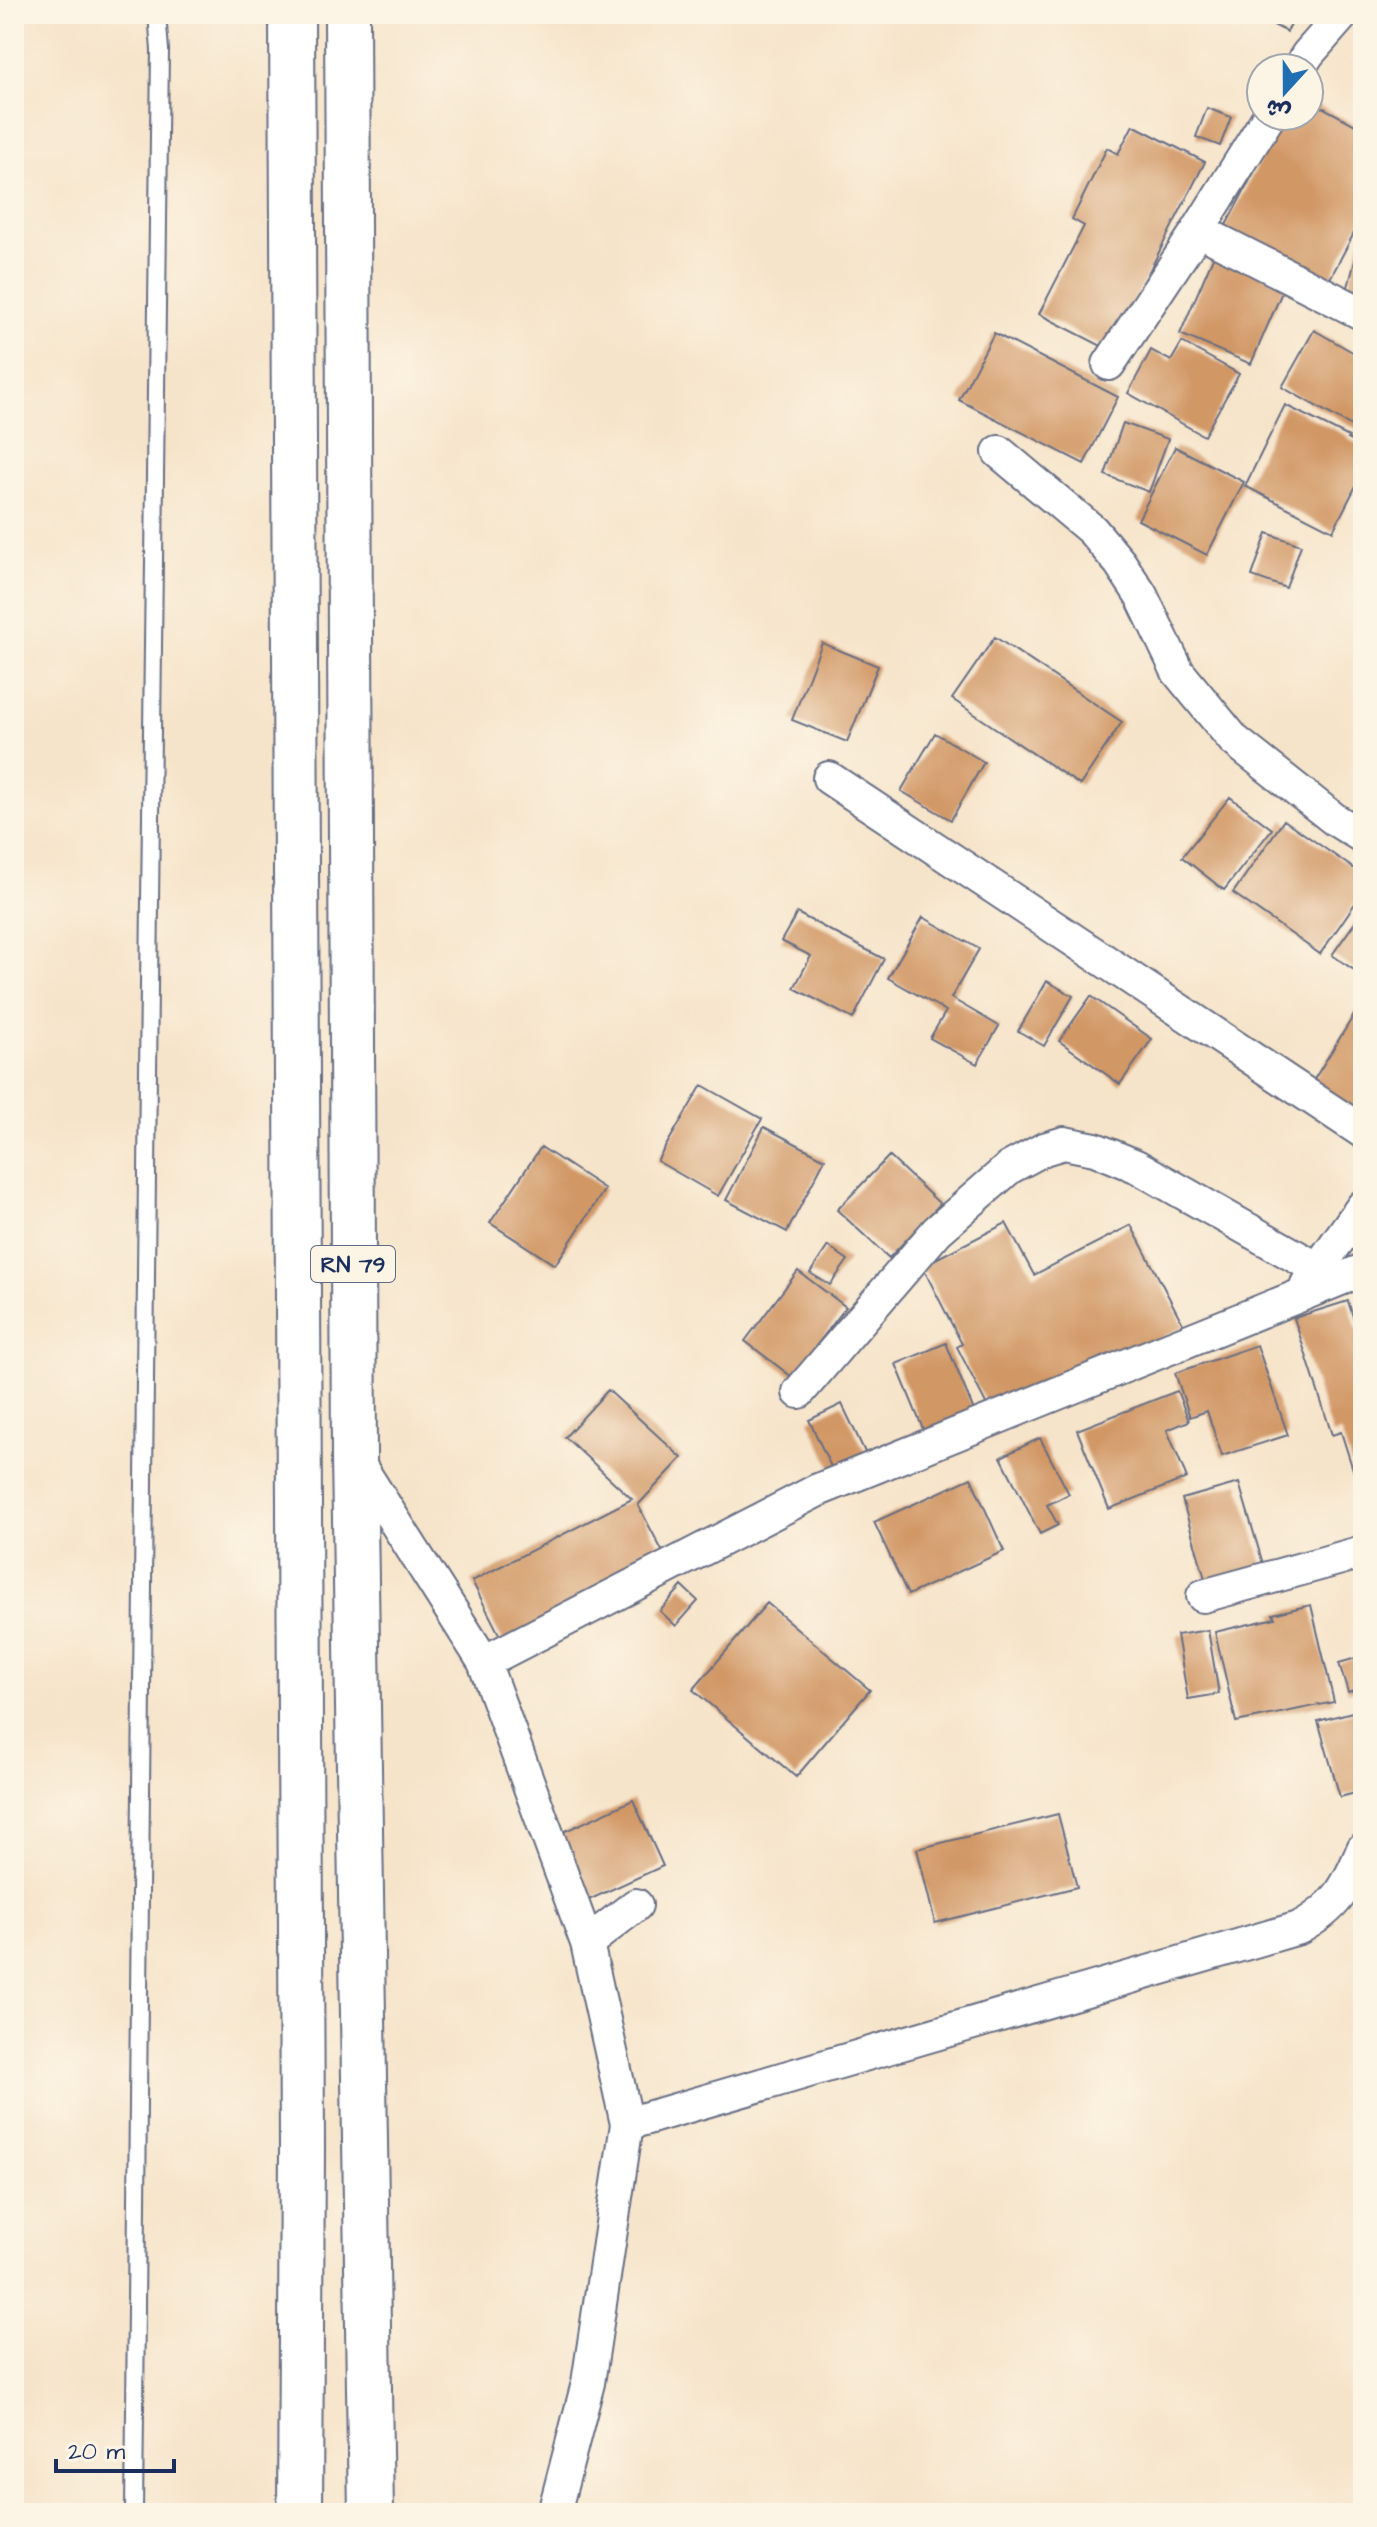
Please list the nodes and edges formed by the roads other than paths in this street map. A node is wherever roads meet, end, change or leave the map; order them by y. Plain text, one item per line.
1 (157, 14) edge
2 (292, 14) edge
3 (347, 14) edge
4 (1343, 14) edge
5 (1310, 52) edge
6 (1259, 132) edge
7 (1198, 230) junction
8 (1363, 314) edge
9 (1109, 364) dead end
10 (999, 452) dead end
11 (829, 778) dead end
12 (1363, 837) edge
13 (1363, 1132) edge
14 (1363, 1206) edge
15 (1318, 1269) junction
16 (1363, 1270) edge
17 (1299, 1297) junction
18 (799, 1392) dead end
19 (354, 1457) junction
20 (1363, 1552) edge
21 (1203, 1596) dead end
22 (484, 1662) junction
23 (1363, 1849) edge
24 (636, 1905) dead end
25 (587, 1943) junction
26 (627, 2124) junction
27 (134, 2513) edge
28 (300, 2513) edge
29 (371, 2513) edge
30 (554, 2513) edge

1 - 27 lane
2 - 28 highway, RN 79
3 - 19 highway, RN 79
4 - 5 street
6 - 7 street
7 - 8 street
7 - 9 street
10 - 12 street
11 - 13 street
14 - 15 street
15 - 17 street
15 - 18 street
16 - 17 street
17 - 22 street
19 - 22 street
19 - 29 highway, RN 79
20 - 21 street
22 - 25 street
23 - 26 street
24 - 25 street
25 - 26 street
26 - 30 street

